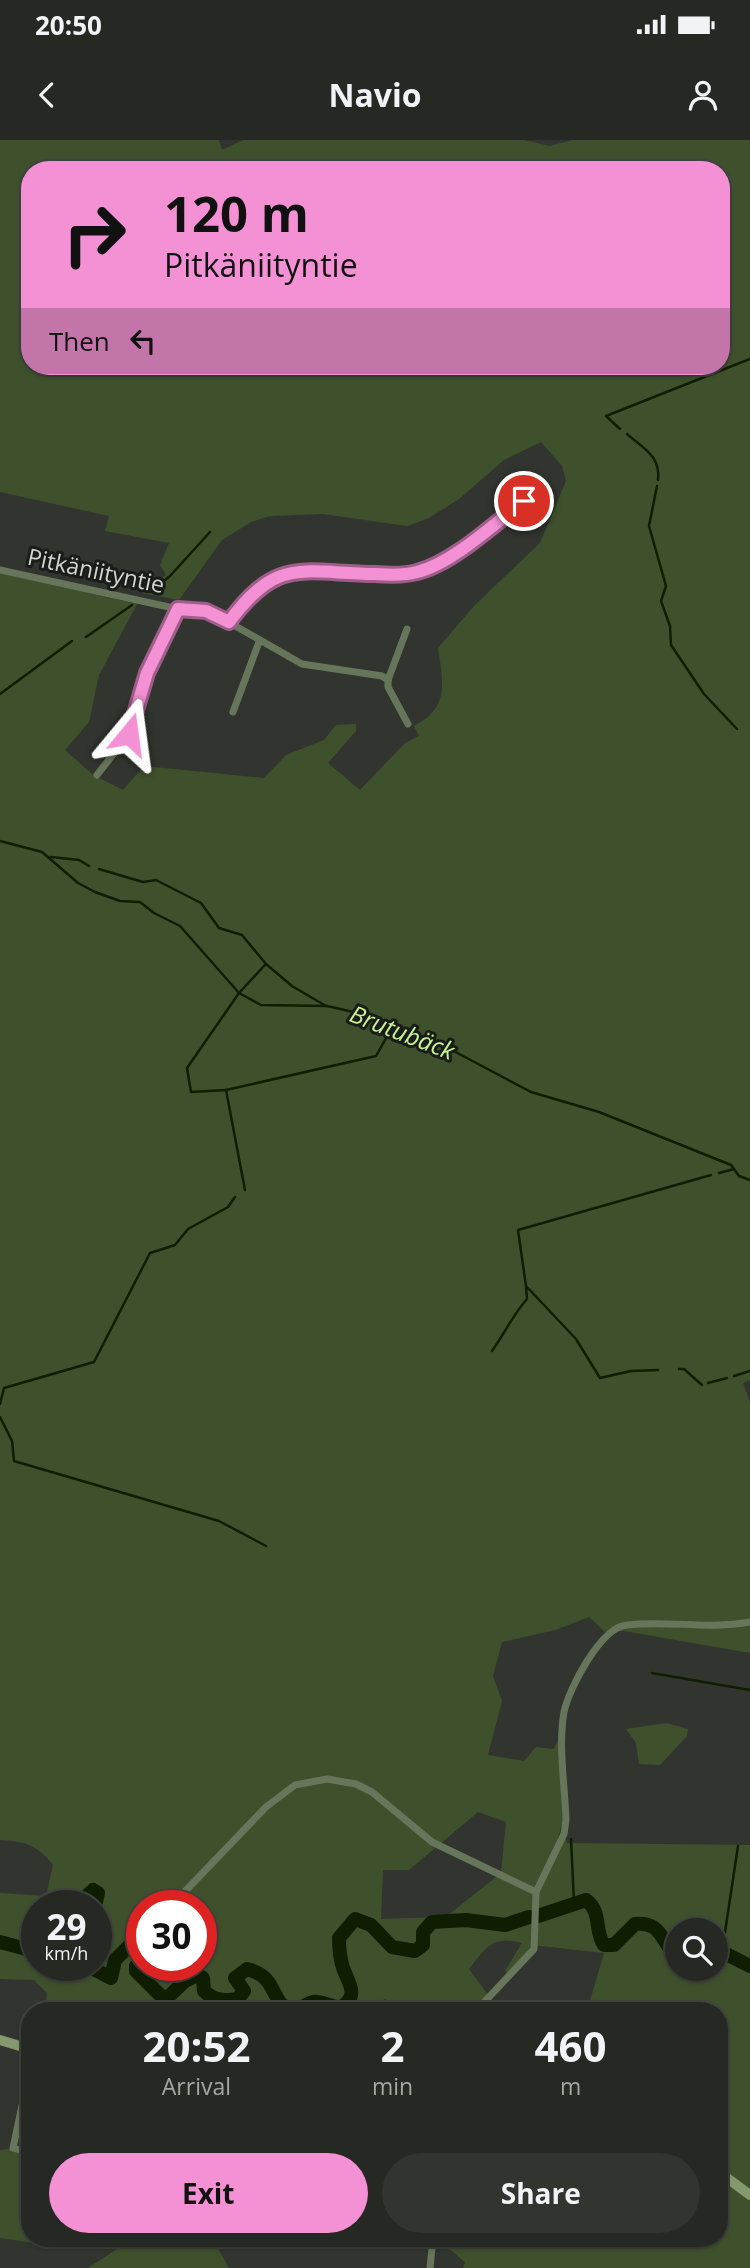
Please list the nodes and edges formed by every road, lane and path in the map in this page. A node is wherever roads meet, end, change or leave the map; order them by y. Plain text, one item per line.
1 (527, 494) dead end
2 (0, 570) edge
3 (178, 609) junction
4 (229, 622) junction
5 (407, 629) dead end
6 (259, 642) junction
7 (387, 680) junction
8 (233, 712) dead end
9 (408, 724) dead end
10 (97, 775) dead end
11 (750, 1622) edge
12 (186, 1890) edge
13 (536, 1892) junction
14 (484, 2002) edge
15 (0, 2040) edge
16 (21, 2046) edge
17 (21, 2110) edge
18 (21, 2150) edge
19 (728, 2179) edge
20 (750, 2195) edge
21 (432, 2247) edge
22 (430, 2268) edge

1 - 4 street
2 - 3 street, Pitkäniityntie
3 - 4 street, Pitkäniityntie
3 - 10 street
4 - 6 street, Pitkäniityntie
5 - 7 street
6 - 7 street, Pitkäniityntie
6 - 8 street
7 - 9 street
11 - 13 street
12 - 13 street
13 - 14 street
15 - 16 main road
17 - 18 street
19 - 20 main road
21 - 22 street

